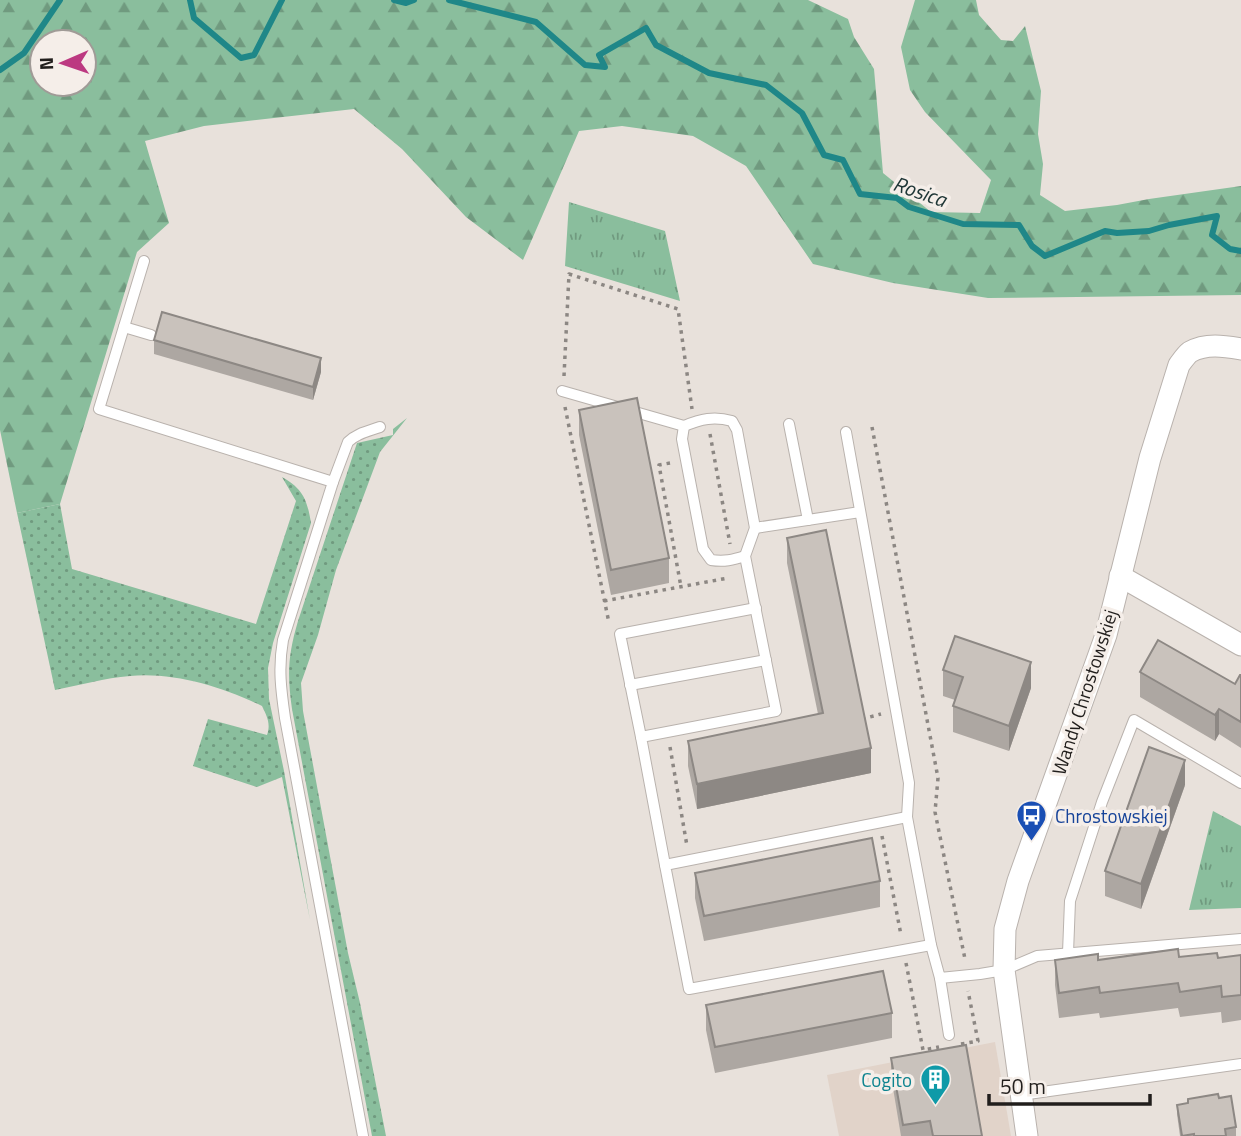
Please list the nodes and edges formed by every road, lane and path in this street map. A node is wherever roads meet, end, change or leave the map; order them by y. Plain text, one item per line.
1 (144, 261) dead end
2 (124, 327) junction
3 (150, 335) dead end
4 (1241, 349) edge
5 (562, 391) dead end
6 (789, 424) dead end
7 (684, 426) junction
8 (380, 427) dead end
9 (872, 427) dead end
10 (846, 432) dead end
11 (686, 460) junction
12 (333, 482) junction
13 (860, 512) junction
14 (808, 520) junction
15 (755, 528) junction
16 (745, 556) junction
17 (1120, 576) junction
18 (736, 577) dead end
19 (681, 587) junction
20 (604, 601) dead end
21 (756, 608) junction
22 (1241, 645) edge
23 (766, 660) junction
24 (630, 685) junction
25 (885, 713) dead end
26 (860, 719) edge
27 (641, 737) junction
28 (669, 741) dead end
29 (1241, 783) edge
30 (906, 817) junction
31 (883, 822) junction
32 (874, 835) dead end
33 (882, 836) junction
34 (691, 859) junction
35 (665, 864) junction
36 (1241, 939) edge
37 (931, 945) junction
38 (904, 950) junction
39 (1068, 953) junction
40 (965, 962) dead end
41 (1004, 970) junction
42 (940, 978) junction
43 (975, 987) dead end
44 (950, 1042) junction
45 (1241, 1064) edge
46 (1021, 1094) junction
47 (363, 1136) edge
48 (1027, 1136) edge

1 - 2 lane
2 - 3 lane
2 - 12 lane
4 - 17 street, Wandy Chrostowskiej
5 - 7 lane
6 - 14 lane
7 - 11 lane
7 - 15 lane
8 - 12 lane
9 - 40 path
10 - 13 lane
11 - 16 lane
11 - 19 path
12 - 47 lane
13 - 14 lane
13 - 30 lane
14 - 15 lane
15 - 16 lane
16 - 21 lane
17 - 22 street
17 - 41 street, Wandy Chrostowskiej
18 - 19 path
19 - 20 path
21 - 23 lane
21 - 24 lane
23 - 24 lane
23 - 27 lane
24 - 27 lane
25 - 26 path
27 - 35 lane
28 - 34 path
29 - 39 lane
30 - 31 lane
30 - 37 lane
31 - 33 path
31 - 34 lane
32 - 33 path
33 - 38 path
34 - 35 lane
35 - 38 lane
36 - 39 lane
37 - 38 lane
37 - 42 lane
38 - 44 path
39 - 41 lane
41 - 42 lane
41 - 46 street, Wandy Chrostowskiej
42 - 44 lane
43 - 44 path
45 - 46 lane
46 - 48 street, Wandy Chrostowskiej

